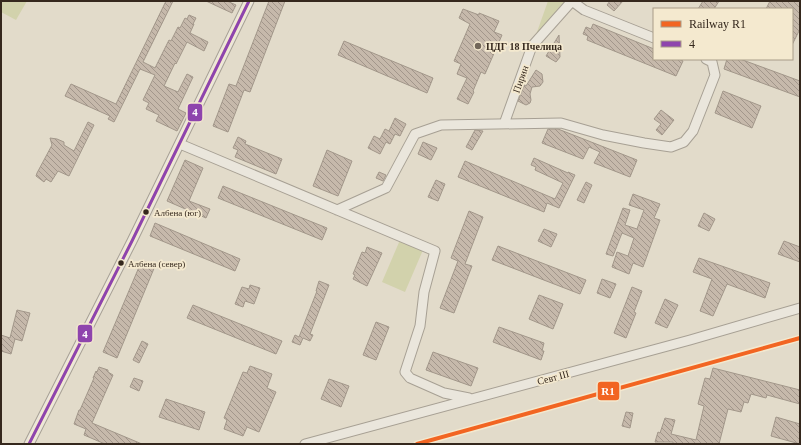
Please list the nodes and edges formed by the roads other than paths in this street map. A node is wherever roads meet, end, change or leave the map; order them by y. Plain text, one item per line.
1 (249, 1) edge
2 (572, 1) edge
3 (653, 38) edge
4 (708, 60) edge
5 (504, 124) junction
6 (180, 144) junction
7 (337, 210) junction
8 (800, 308) edge
9 (472, 399) junction
10 (29, 444) edge
11 (305, 444) edge

1 - 6 street
2 - 3 street
2 - 5 street, Пирин
4 - 5 street
5 - 7 street
6 - 7 street
6 - 10 street
7 - 9 street
8 - 9 street, Севт III
9 - 11 street, Севт III

